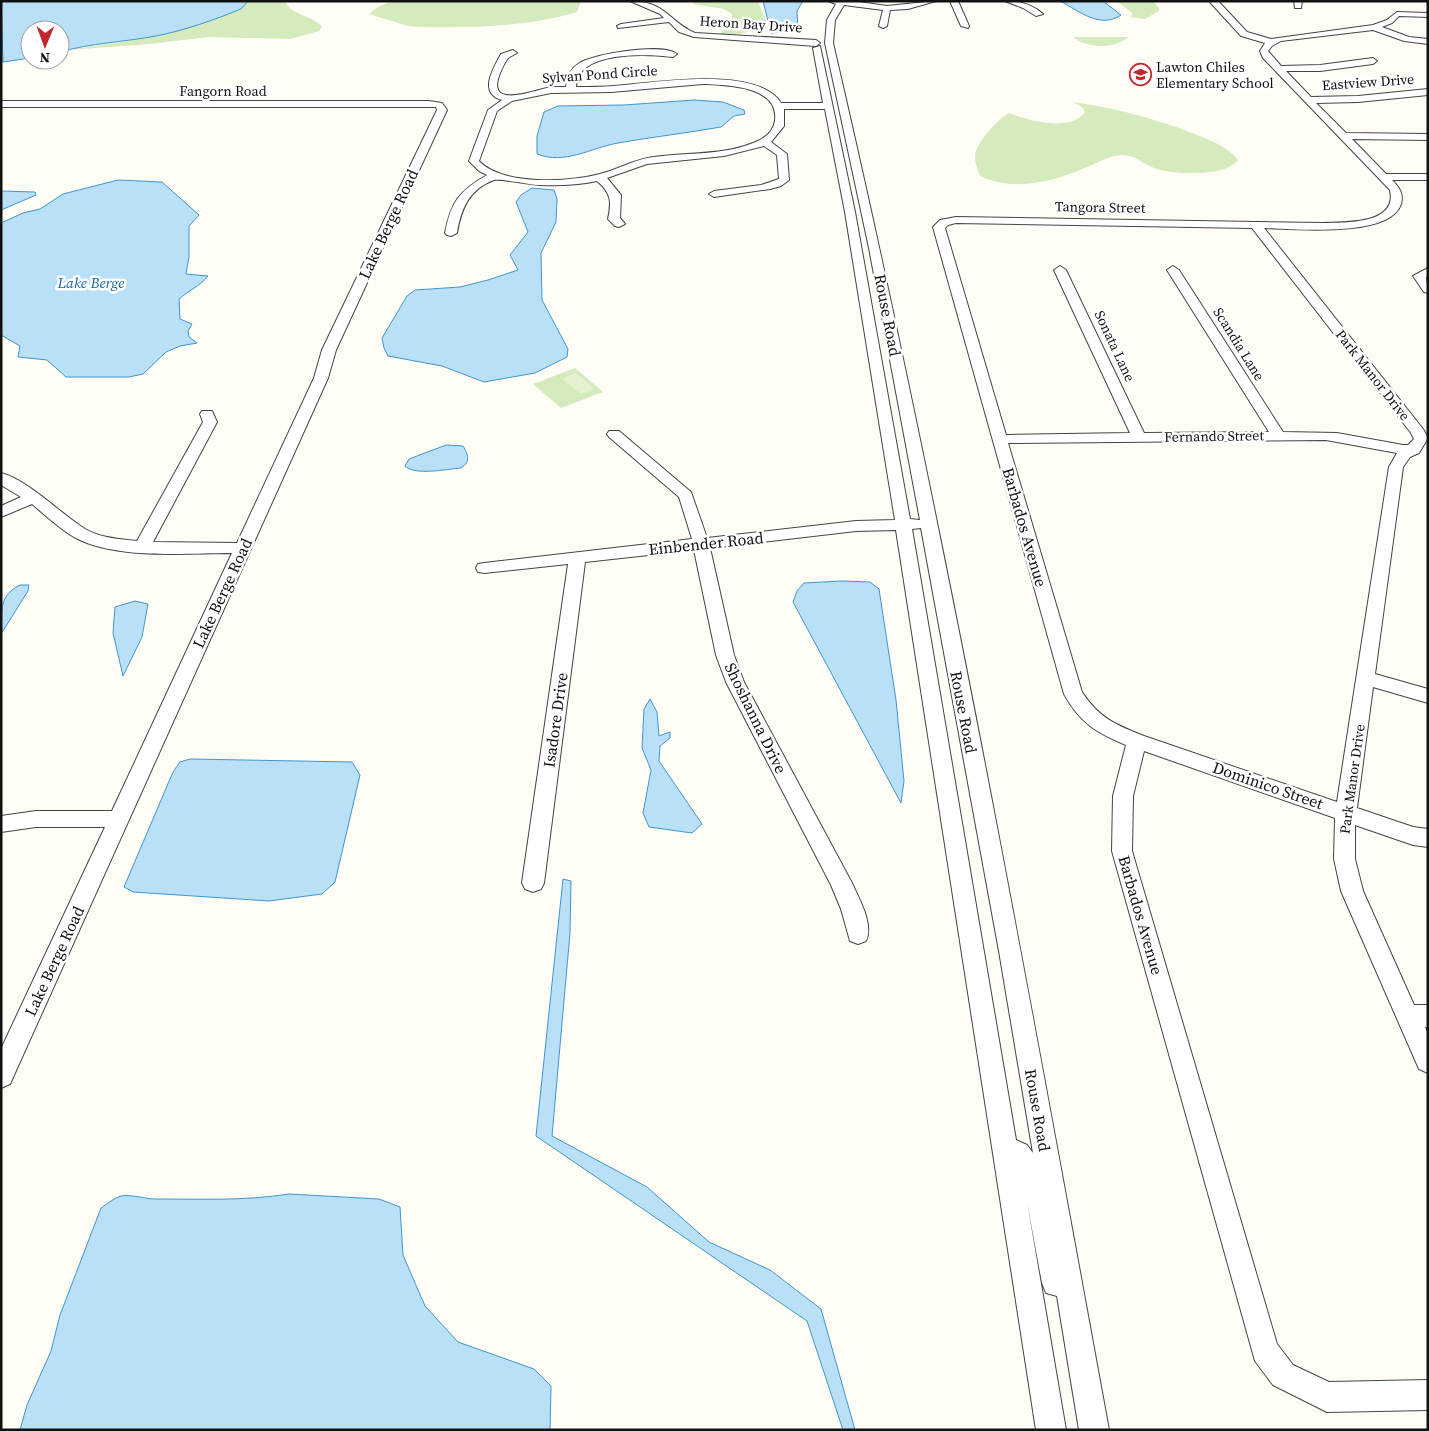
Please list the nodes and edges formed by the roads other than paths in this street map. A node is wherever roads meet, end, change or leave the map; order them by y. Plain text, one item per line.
1 (634, 1) edge
2 (932, 1) edge
3 (954, 1) edge
4 (1009, 1) edge
5 (1213, 1) edge
6 (834, 3) edge
7 (887, 8) junction
8 (1040, 14) dead end
9 (1428, 15) edge
10 (672, 19) junction
11 (621, 26) dead end
12 (883, 26) dead end
13 (965, 26) dead end
14 (1374, 27) junction
15 (816, 39) joint
16 (1271, 42) junction
17 (1428, 42) edge
18 (513, 54) dead end
19 (672, 54) dead end
20 (1373, 61) dead end
21 (1280, 69) junction
22 (570, 89) junction
23 (1428, 92) edge
24 (509, 99) junction
25 (1310, 100) junction
26 (1, 104) edge
27 (779, 106) junction
28 (828, 106) junction
29 (442, 110) joint
30 (1346, 136) junction
31 (1428, 137) edge
32 (764, 141) junction
33 (495, 175) junction
34 (599, 177) junction
35 (1386, 177) junction
36 (1428, 177) edge
37 (714, 194) dead end
38 (944, 222) joint
39 (618, 224) dead end
40 (1255, 224) junction
41 (450, 233) dead end
42 (1060, 270) dead end
43 (1173, 270) dead end
44 (1428, 272) edge
45 (1428, 289) edge
46 (324, 368) joint
47 (207, 414) dead end
48 (614, 434) dead end
49 (1278, 435) junction
50 (1139, 437) junction
51 (1000, 439) junction
52 (1419, 450) edge
53 (1, 478) edge
54 (33, 498) junction
55 (1, 512) edge
56 (928, 524) junction
57 (904, 525) junction
58 (702, 544) junction
59 (142, 547) junction
60 (243, 548) junction
61 (577, 557) junction
62 (484, 568) dead end
63 (1366, 678) junction
64 (1428, 696) edge
65 (1137, 741) junction
66 (1346, 812) junction
67 (119, 819) junction
68 (1, 824) edge
69 (1428, 838) edge
70 (533, 883) dead end
71 (858, 934) dead end
72 (1418, 1016) edge
73 (1428, 1061) edge
74 (1, 1076) edge
75 (1006, 1148) junction
76 (1283, 1375) joint
77 (1428, 1395) edge
78 (1088, 1400) junction
79 (1051, 1430) edge
80 (1094, 1430) edge

1 - 10 street, Heron Bay Drive
2 - 7 street
3 - 13 street
4 - 8 street
5 - 16 street
6 - 7 street
6 - 56 street, Rouse Road
7 - 12 street
9 - 14 street
10 - 11 street
10 - 15 street, Heron Bay Drive
14 - 16 street
14 - 17 street
15 - 28 street, Rouse Road
16 - 21 street
18 - 24 street
19 - 22 street
20 - 21 street
21 - 25 street
22 - 24 street, Sylvan Pond Circle
22 - 27 street, Sylvan Pond Circle
23 - 25 street, Eastview Drive
24 - 33 street, Sylvan Pond Circle
25 - 30 street
26 - 29 street, Fangorn Road
27 - 28 street
27 - 32 street
28 - 57 street, Rouse Road
29 - 46 street, Lake Berge Road
30 - 31 street
30 - 35 street
32 - 34 street, Sylvan Pond Circle
32 - 37 street
33 - 34 street, Sylvan Pond Circle
33 - 41 street
34 - 39 street
35 - 36 street
35 - 40 street
38 - 40 street, Tangora Street
38 - 51 street, Barbados Avenue
40 - 52 street, Park Manor Drive
42 - 50 street, Sonata Lane
43 - 49 street, Scandia Lane
44 - 45 street
46 - 60 street, Lake Berge Road
47 - 59 street
48 - 58 street, Shoshanna Drive
49 - 50 street, Fernando Street
49 - 52 street, Fernando Street
50 - 51 street, Fernando Street
51 - 65 street, Barbados Avenue
52 - 63 street, Park Manor Drive
53 - 54 street
54 - 55 street
54 - 59 street
56 - 57 street, Einbender Road
56 - 78 street, Rouse Road
57 - 58 street, Einbender Road
57 - 75 street, Rouse Road
58 - 61 street, Einbender Road
58 - 71 street, Shoshanna Drive
59 - 60 street
60 - 67 street, Lake Berge Road
61 - 62 street, Einbender Road
61 - 70 street, Isadore Drive
63 - 64 street
63 - 66 street, Park Manor Drive
65 - 66 street, Dominico Street
65 - 76 street, Barbados Avenue
66 - 69 street, Dominico Street
66 - 72 street, Park Manor Drive
67 - 68 street
67 - 74 street, Lake Berge Road
72 - 73 street, Park Manor Drive
75 - 78 street
75 - 79 street, Rouse Road
76 - 77 street
78 - 80 street, Rouse Road

